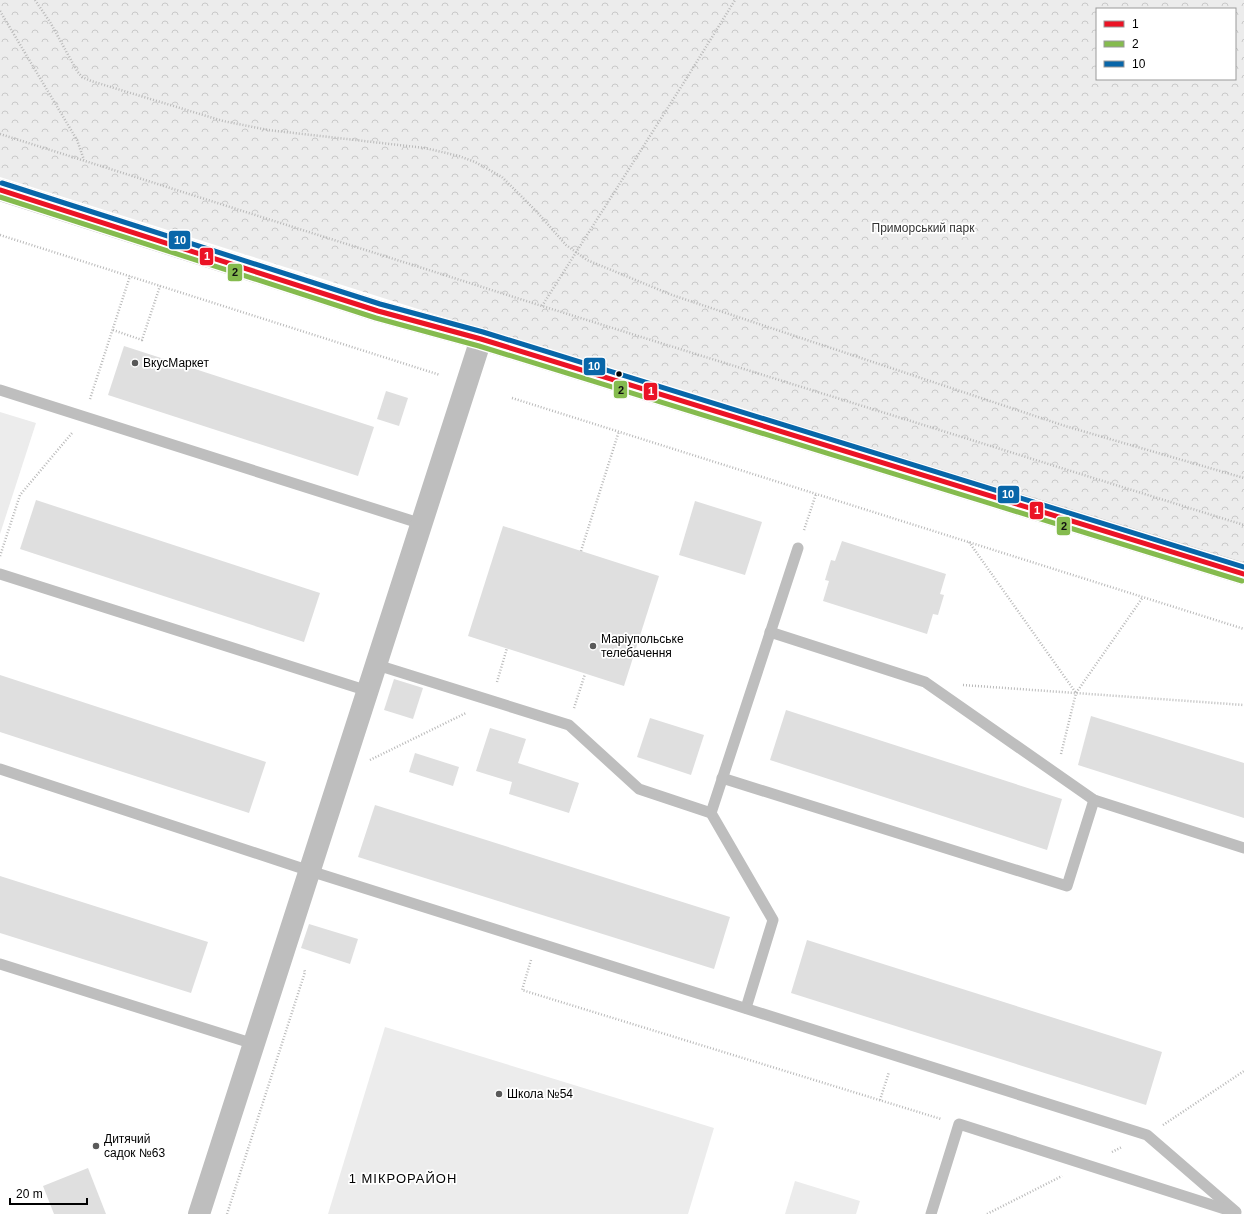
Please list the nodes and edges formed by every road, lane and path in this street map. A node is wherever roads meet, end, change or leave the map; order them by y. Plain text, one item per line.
1 (35, 0) edge
2 (735, 0) edge
3 (0, 11) edge
4 (0, 134) edge
5 (84, 160) junction
6 (0, 190) edge
7 (0, 235) edge
8 (576, 253) junction
9 (130, 276) junction
10 (160, 286) junction
11 (542, 306) junction
12 (112, 330) junction
13 (481, 339) junction
14 (440, 375) dead end
15 (0, 390) edge
16 (512, 398) dead end
17 (85, 417) junction
18 (618, 432) junction
19 (1244, 478) edge
20 (816, 494) junction
21 (422, 524) junction
22 (1244, 525) edge
23 (968, 542) junction
24 (798, 548) joint
25 (581, 551) dead end
26 (0, 558) edge
27 (0, 574) edge
28 (1244, 574) edge
29 (1143, 597) junction
30 (1244, 629) edge
31 (770, 632) junction
32 (507, 648) dead end
33 (377, 665) junction
34 (585, 674) dead end
35 (962, 685) dead end
36 (368, 691) junction
37 (1076, 693) junction
38 (491, 701) junction
39 (1244, 705) edge
40 (569, 725) junction
41 (0, 769) edge
42 (1056, 774) junction
43 (341, 775) junction
44 (722, 778) junction
45 (1094, 800) junction
46 (711, 813) junction
47 (1244, 848) edge
48 (310, 871) junction
49 (536, 942) junction
50 (0, 964) edge
51 (746, 1008) junction
52 (254, 1044) junction
53 (894, 1055) junction
54 (1244, 1071) edge
55 (880, 1100) junction
56 (958, 1124) junction
57 (1147, 1135) junction
58 (1239, 1213) edge
59 (199, 1214) edge
60 (931, 1214) edge

1 - 8 path
2 - 8 path
3 - 5 path
4 - 5 path
5 - 11 path
6 - 13 main road
7 - 9 path
8 - 11 path
8 - 19 path
9 - 10 path
9 - 12 path
10 - 12 path
10 - 14 path
11 - 22 path
12 - 17 path
13 - 21 street
13 - 28 main road
15 - 17 lane
16 - 18 path
17 - 21 lane
17 - 26 path
18 - 20 path
18 - 25 path
20 - 23 path
20 - 24 path
21 - 33 street
23 - 29 path
23 - 37 path
24 - 31 lane
27 - 36 lane
29 - 30 path
29 - 37 path
31 - 42 lane
31 - 44 lane
32 - 38 path
33 - 36 street
33 - 38 lane
34 - 40 path
35 - 37 path
36 - 43 street
37 - 39 path
37 - 42 path
38 - 40 lane
38 - 43 path
40 - 46 lane
41 - 48 lane
42 - 45 lane
43 - 48 street
44 - 45 lane
44 - 46 lane
45 - 47 lane
46 - 51 lane
48 - 49 lane
48 - 52 street
49 - 51 lane
49 - 55 path
50 - 52 lane
51 - 53 lane
52 - 59 street
53 - 55 path
53 - 57 lane
54 - 57 path
55 - 56 path
56 - 58 lane
56 - 60 lane
57 - 58 lane

